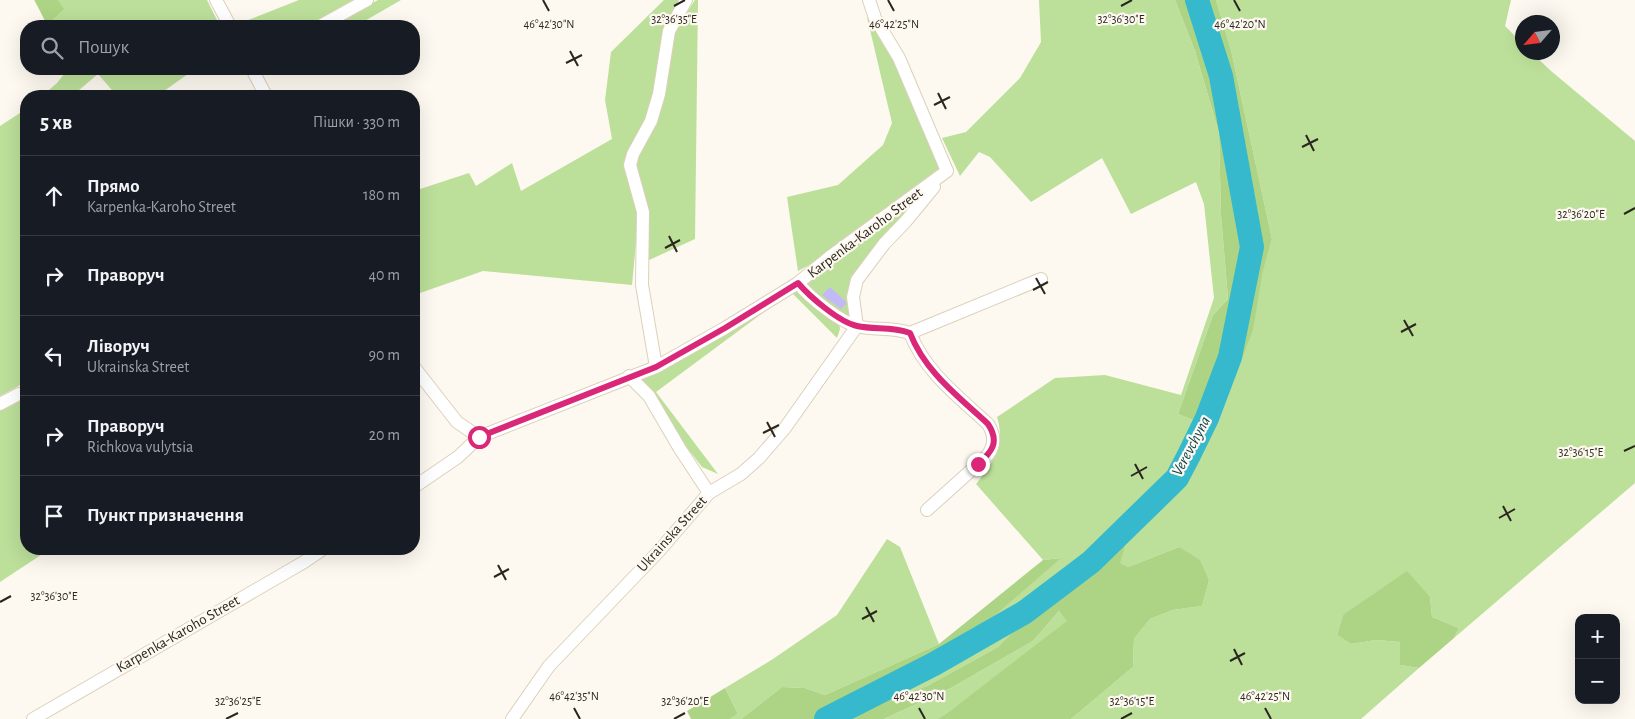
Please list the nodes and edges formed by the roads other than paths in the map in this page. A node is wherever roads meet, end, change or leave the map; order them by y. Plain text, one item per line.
1 (216, 0) edge
2 (367, 0) edge
3 (686, 0) edge
4 (869, 0) edge
5 (227, 20) edge
6 (331, 20) edge
7 (255, 75) edge
8 (263, 90) edge
9 (947, 171) junction
10 (1041, 279) dead end
11 (798, 283) junction
12 (857, 326) junction
13 (910, 333) junction
14 (656, 367) junction
15 (420, 375) edge
16 (629, 376) junction
17 (19, 394) dead end
18 (0, 404) edge
19 (479, 437) junction
20 (420, 483) edge
21 (709, 493) junction
22 (927, 510) dead end
23 (314, 555) edge
24 (33, 719) edge
25 (512, 719) edge

1 - 5 street
2 - 6 street
3 - 14 street
4 - 9 street
7 - 8 street
9 - 11 street, Karpenka-Karoho Street
9 - 12 street
10 - 13 street
11 - 12 street
11 - 14 street, Karpenka-Karoho Street
12 - 13 street
12 - 21 street, Ukrainska Street
13 - 22 street
14 - 16 street, Karpenka-Karoho Street
15 - 19 street
16 - 19 street, Karpenka-Karoho Street
16 - 21 street
17 - 18 street
19 - 20 street, Karpenka-Karoho Street
21 - 25 street, Ukrainska Street
23 - 24 street, Karpenka-Karoho Street

